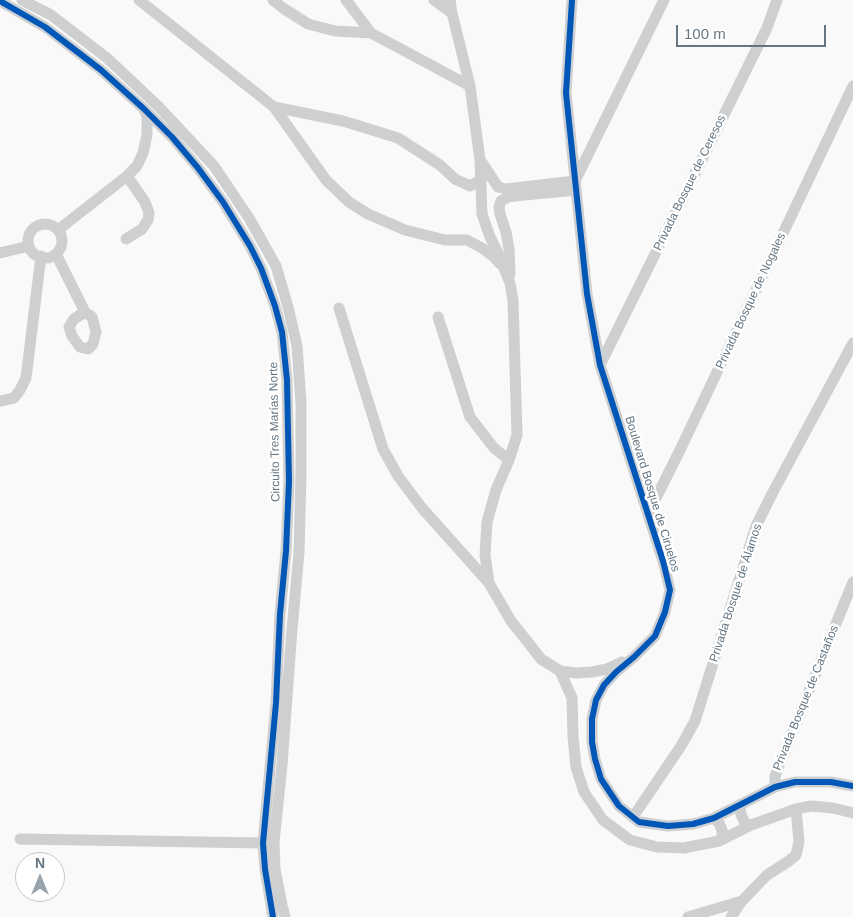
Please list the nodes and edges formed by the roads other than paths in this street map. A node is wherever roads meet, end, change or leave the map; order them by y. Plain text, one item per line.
1 (22, 0) edge
2 (139, 0) edge
3 (273, 0) edge
4 (346, 0) edge
5 (434, 0) edge
6 (450, 0) edge
7 (572, 0) edge
8 (664, 0) edge
9 (777, 0) edge
10 (0, 1) edge
11 (452, 13) junction
12 (51, 15) junction
13 (45, 27) junction
14 (371, 33) junction
15 (470, 86) junction
16 (853, 86) edge
17 (274, 107) junction
18 (143, 108) junction
19 (480, 160) junction
20 (127, 176) junction
21 (482, 179) junction
22 (575, 185) junction
23 (58, 230) junction
24 (126, 239) dead end
25 (29, 246) junction
26 (0, 253) edge
27 (56, 254) junction
28 (41, 256) junction
29 (506, 271) junction
30 (510, 283) junction
31 (339, 308) dead end
32 (85, 312) dead end
33 (438, 317) dead end
34 (853, 342) edge
35 (600, 365) junction
36 (0, 401) edge
37 (509, 460) junction
38 (648, 514) junction
39 (286, 551) junction
40 (299, 554) junction
41 (853, 582) edge
42 (489, 583) junction
43 (634, 657) junction
44 (560, 671) junction
45 (853, 786) edge
46 (776, 787) junction
47 (741, 804) junction
48 (796, 809) junction
49 (853, 813) edge
50 (633, 817) junction
51 (714, 818) junction
52 (750, 825) junction
53 (20, 839) dead end
54 (719, 840) junction
55 (263, 843) junction
56 (742, 902) junction
57 (273, 917) edge
58 (285, 917) edge
59 (688, 917) edge
60 (731, 917) edge

1 - 12 street, Circuito Tres Marías Norte
2 - 17 street
3 - 14 street
4 - 14 street
5 - 11 street
6 - 11 street
7 - 22 street, Boulevard Bosque de Ciruelos
8 - 22 street
9 - 35 street, Privada Bosque de Ceresos
10 - 13 street, Circuito Tres Marías Norte
11 - 15 street
12 - 13 street
12 - 40 street, Circuito Tres Marías Norte
13 - 18 street, Circuito Tres Marías Norte
14 - 15 street
15 - 19 street
16 - 38 street, Privada Bosque de Nogales
17 - 21 street
17 - 29 street
18 - 20 street
18 - 39 street, Circuito Tres Marías Norte
19 - 21 street
19 - 22 street
20 - 23 street
20 - 24 street
21 - 29 street
22 - 30 street
22 - 35 street, Boulevard Bosque de Ciruelos
23 - 25 street
23 - 27 street
25 - 26 street
25 - 28 street
27 - 28 street
27 - 32 street
28 - 36 street
29 - 30 street
30 - 37 street
31 - 42 street
33 - 37 street
34 - 50 street, Privada Bosque de Álamos
35 - 38 street, Boulevard Bosque de Ciruelos
37 - 42 street
38 - 43 street, Boulevard Bosque de Ciruelos
39 - 40 street
39 - 55 street, Circuito Tres Marías Norte
40 - 58 street, Circuito Tres Marías Norte
41 - 46 street, Privada Bosque de Castaños
42 - 44 street
43 - 44 street
43 - 50 street, Boulevard Bosque de Ciruelos
44 - 54 street
45 - 46 street, Boulevard Bosque de Ciruelos
46 - 47 street, Boulevard Bosque de Ciruelos
47 - 51 street, Boulevard Bosque de Ciruelos
47 - 52 street
48 - 49 street
48 - 52 street
48 - 56 street
50 - 51 street, Boulevard Bosque de Ciruelos
51 - 54 street
52 - 54 street
53 - 55 street
55 - 57 street, Circuito Tres Marías Norte
56 - 59 street
56 - 60 street

